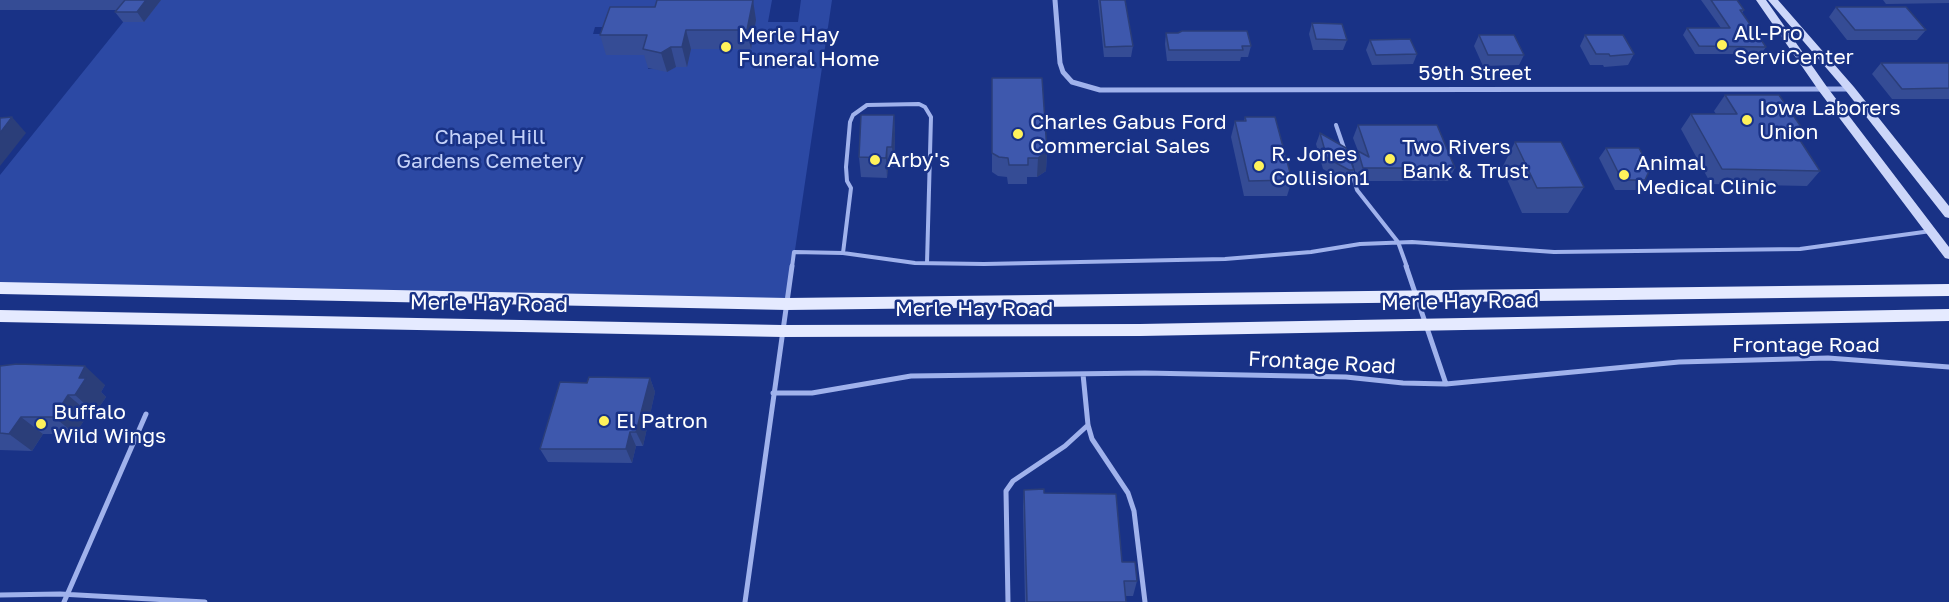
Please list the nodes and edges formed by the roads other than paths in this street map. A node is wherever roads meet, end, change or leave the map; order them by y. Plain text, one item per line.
1 (1055, 0) edge
2 (1761, 0) edge
3 (1773, 0) edge
4 (1823, 89) junction
5 (1850, 89) junction
6 (1336, 124) dead end
7 (1949, 214) edge
8 (1931, 231) junction
9 (1398, 242) junction
10 (843, 253) junction
11 (1949, 255) edge
12 (927, 263) junction
13 (0, 288) edge
14 (1949, 290) edge
15 (1417, 298) junction
16 (786, 309) junction
17 (1949, 315) edge
18 (0, 316) edge
19 (1425, 323) junction
20 (782, 331) junction
21 (1949, 367) edge
22 (1083, 374) junction
23 (1446, 384) junction
24 (773, 393) junction
25 (146, 414) dead end
26 (1088, 425) junction
27 (0, 595) edge
28 (68, 595) junction
29 (64, 602) edge
30 (205, 602) edge
31 (745, 602) edge
32 (1008, 602) edge
33 (1145, 602) edge

1 - 4 street, 59th Street
2 - 4 main road
3 - 5 main road
4 - 5 street, 59th Street
4 - 8 main road
5 - 7 main road
6 - 9 lane
8 - 9 lane
8 - 11 main road
9 - 12 lane
9 - 15 lane
10 - 12 lane
10 - 12 lane
10 - 16 lane
13 - 16 main road, Merle Hay Road
14 - 15 main road, Merle Hay Road
15 - 16 main road, Merle Hay Road
15 - 19 lane
16 - 20 lane
17 - 19 main road, Merle Hay Road
18 - 20 main road, Merle Hay Road
19 - 20 main road, Merle Hay Road
19 - 23 lane
20 - 24 lane
21 - 23 lane, Frontage Road
22 - 23 lane, Frontage Road
22 - 24 lane, Frontage Road
22 - 26 lane
24 - 31 lane
25 - 28 lane
26 - 32 lane
26 - 33 lane
27 - 28 lane
28 - 29 lane
28 - 30 lane

